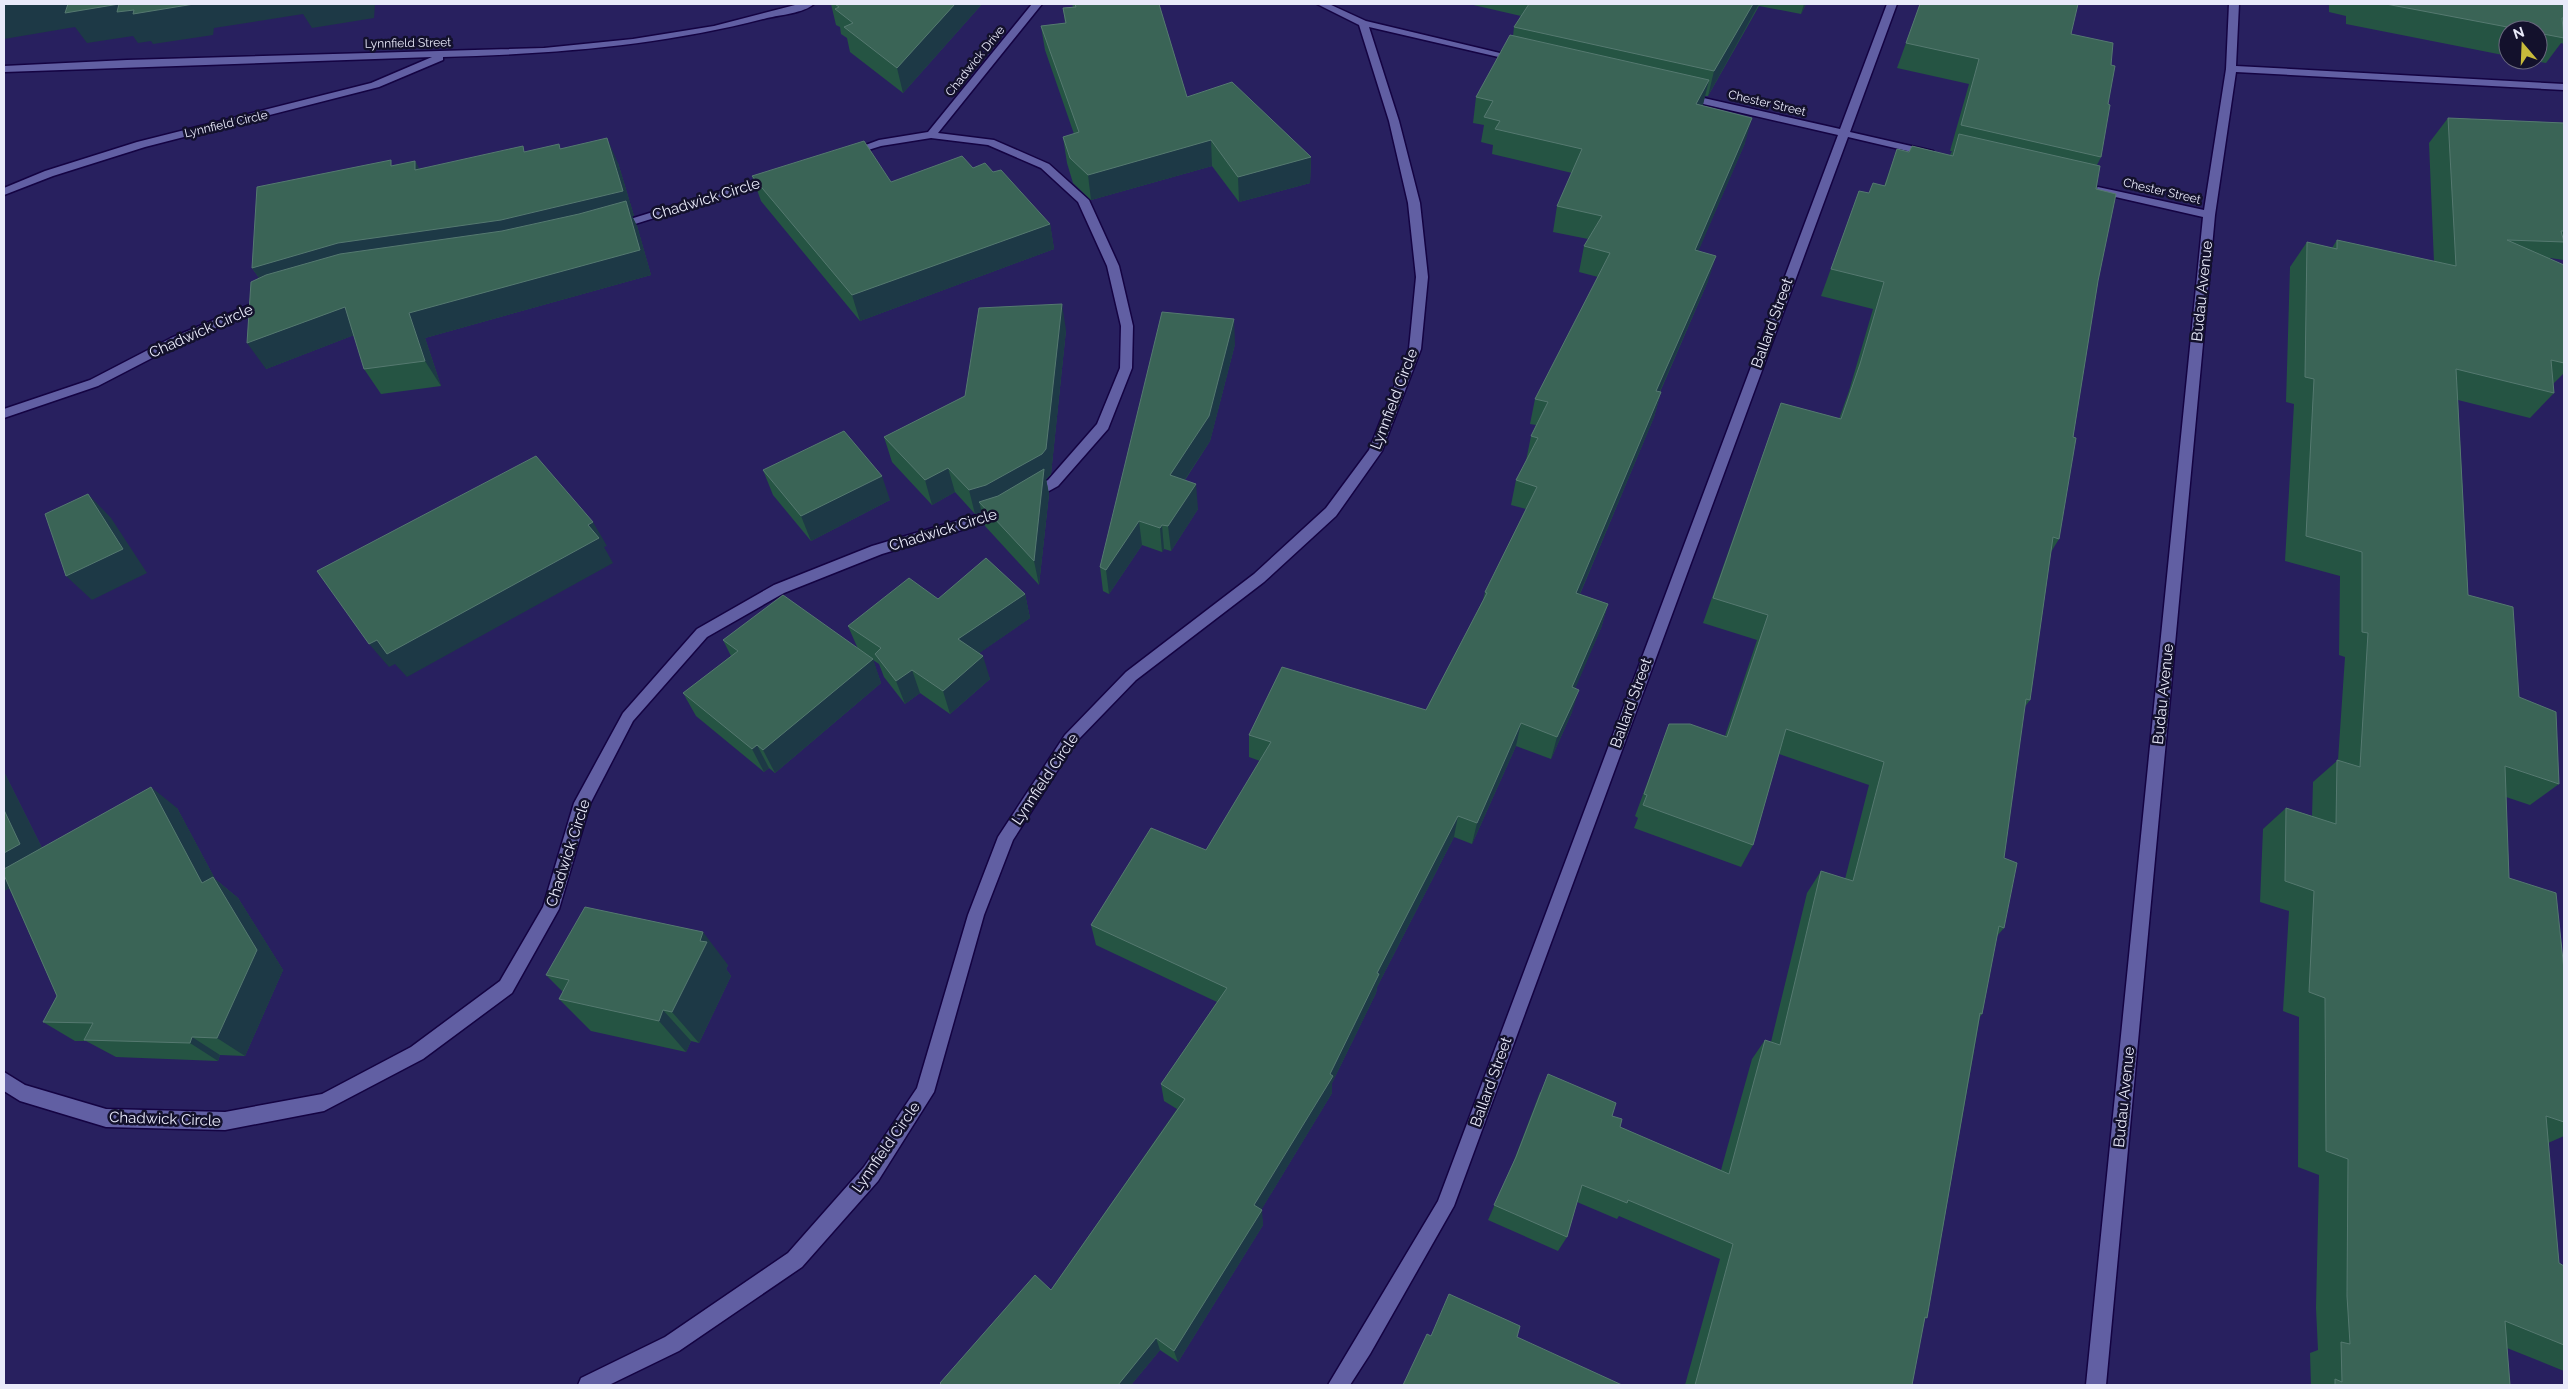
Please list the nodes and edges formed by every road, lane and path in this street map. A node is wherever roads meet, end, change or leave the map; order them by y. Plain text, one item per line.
1 (809, 4) edge
2 (1037, 4) edge
3 (1322, 4) edge
4 (1892, 4) edge
5 (2234, 4) edge
6 (1364, 23) junction
7 (447, 55) junction
8 (1526, 60) edge
9 (4, 69) edge
10 (2231, 69) junction
11 (2564, 87) edge
12 (1670, 94) edge
13 (1843, 133) junction
14 (931, 135) junction
15 (1939, 155) edge
16 (833, 158) edge
17 (787, 174) edge
18 (2084, 187) edge
19 (4, 192) edge
20 (2209, 215) junction
21 (600, 232) edge
22 (279, 296) edge
23 (4, 414) edge
24 (4, 1081) edge
25 (588, 1385) edge
26 (1338, 1385) edge
27 (2096, 1385) edge

1 - 7 street, Lynnfield Street
2 - 14 street, Chadwick Drive
3 - 6 street
4 - 13 street, Ballard Street
5 - 10 street, Budau Avenue
6 - 8 street
6 - 25 street, Lynnfield Circle
7 - 9 street, Lynnfield Street
7 - 19 street, Lynnfield Circle
10 - 11 street
10 - 20 street, Budau Avenue
12 - 13 street, Chester Street
13 - 15 street, Chester Street
13 - 26 street, Ballard Street
14 - 16 street, Chadwick Circle
14 - 24 street, Chadwick Circle
17 - 21 street, Chadwick Circle
18 - 20 street, Chester Street
20 - 27 street, Budau Avenue
22 - 23 street, Chadwick Circle

